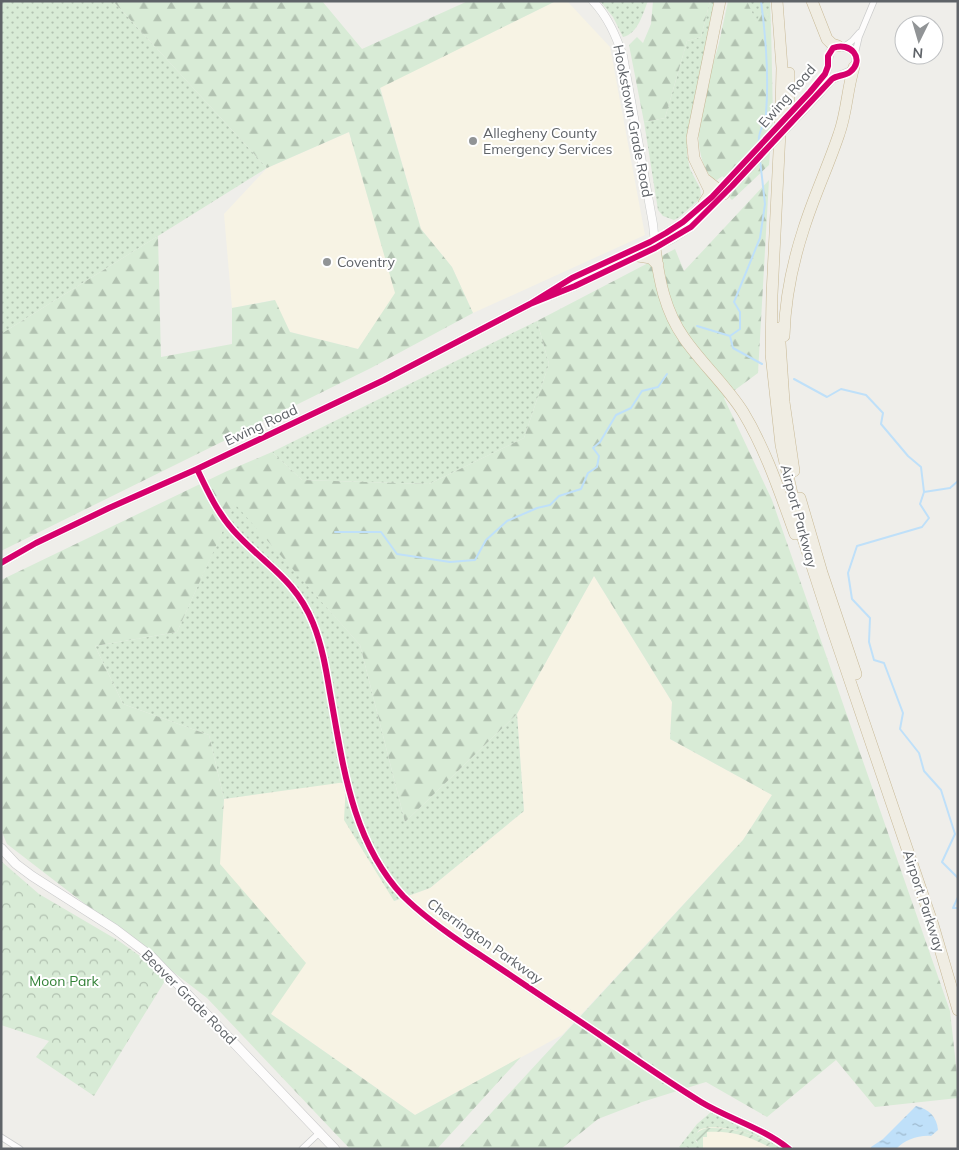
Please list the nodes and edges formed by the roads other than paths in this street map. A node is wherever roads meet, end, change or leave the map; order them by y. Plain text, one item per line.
1 (593, 1) edge
2 (720, 1) edge
3 (777, 1) edge
4 (784, 1) edge
5 (812, 1) edge
6 (874, 1) edge
7 (861, 31) junction
8 (842, 46) junction
9 (855, 54) junction
10 (854, 67) junction
11 (813, 94) junction
12 (706, 180) junction
13 (726, 187) junction
14 (704, 203) junction
15 (655, 244) junction
16 (638, 256) junction
17 (658, 265) junction
18 (530, 304) junction
19 (782, 378) junction
20 (197, 469) junction
21 (1, 563) edge
22 (833, 631) junction
23 (1, 848) edge
24 (958, 981) edge
25 (958, 1010) edge
26 (319, 1133) junction
27 (1, 1138) edge
28 (20, 1149) edge
29 (302, 1149) edge
30 (335, 1149) edge
31 (789, 1149) edge

1 - 15 street, Hookstown Grade Road
2 - 12 highway
3 - 22 highway, Airport Parkway
4 - 19 highway, Airport Parkway
5 - 8 highway
6 - 7 street
7 - 8 street
7 - 9 street
8 - 9 street
8 - 11 street, Ewing Road
9 - 10 street
10 - 11 street, Ewing Road
10 - 19 highway
11 - 13 street, Ewing Road, bridge
12 - 13 highway
12 - 14 highway
13 - 14 street, Ewing Road
13 - 15 street, Ewing Road
14 - 15 street, Ewing Road
15 - 16 street, Ewing Road
15 - 17 highway
15 - 18 street, Ewing Road
16 - 17 highway
16 - 18 street, Ewing Road
17 - 22 highway
18 - 20 street, Ewing Road
19 - 24 highway, Airport Parkway
20 - 21 street, Ewing Road
20 - 31 street, Cherrington Parkway
22 - 25 highway, Airport Parkway
23 - 26 main road, Beaver Grade Road
26 - 29 street
26 - 30 main road, Beaver Grade Road
27 - 28 street

